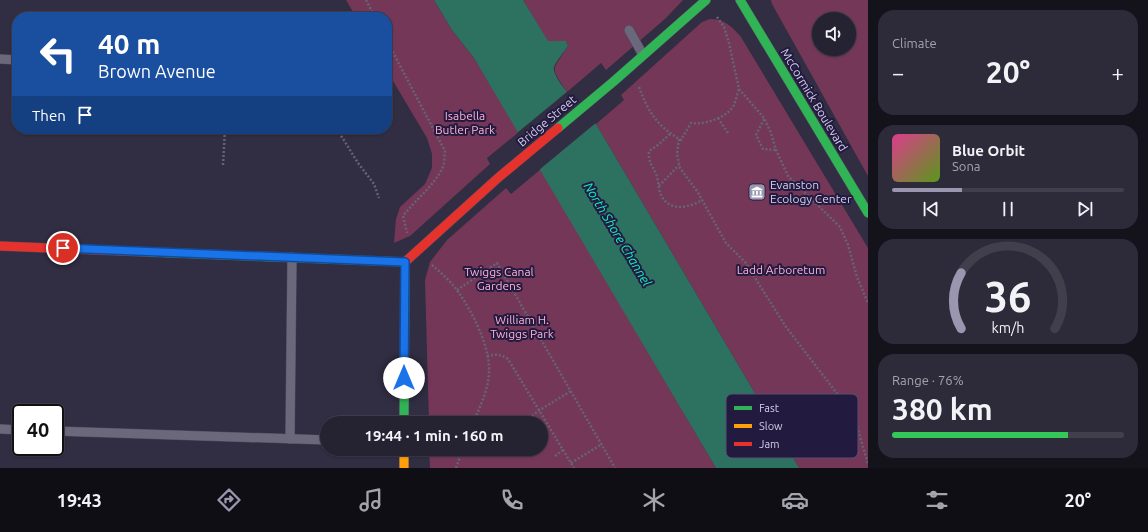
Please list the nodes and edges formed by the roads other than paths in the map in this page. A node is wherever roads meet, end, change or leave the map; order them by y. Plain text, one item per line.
1 (706, 0) edge
2 (740, 0) edge
3 (629, 30) dead end
4 (643, 55) junction
5 (0, 59) edge
6 (12, 60) edge
7 (868, 213) edge
8 (0, 246) edge
9 (292, 257) junction
10 (405, 262) junction
11 (404, 416) edge
12 (0, 429) edge
13 (12, 430) edge
14 (64, 431) edge
15 (290, 439) junction
16 (320, 440) edge
17 (404, 456) edge
18 (404, 468) edge

1 - 4 street, Bridge Street
2 - 7 street, McCormick Boulevard
3 - 4 lane
4 - 10 street, Bridge Street
5 - 6 lane
8 - 9 street
9 - 10 street
9 - 15 lane
10 - 11 street
12 - 13 lane
14 - 15 lane
15 - 16 lane
17 - 18 street

